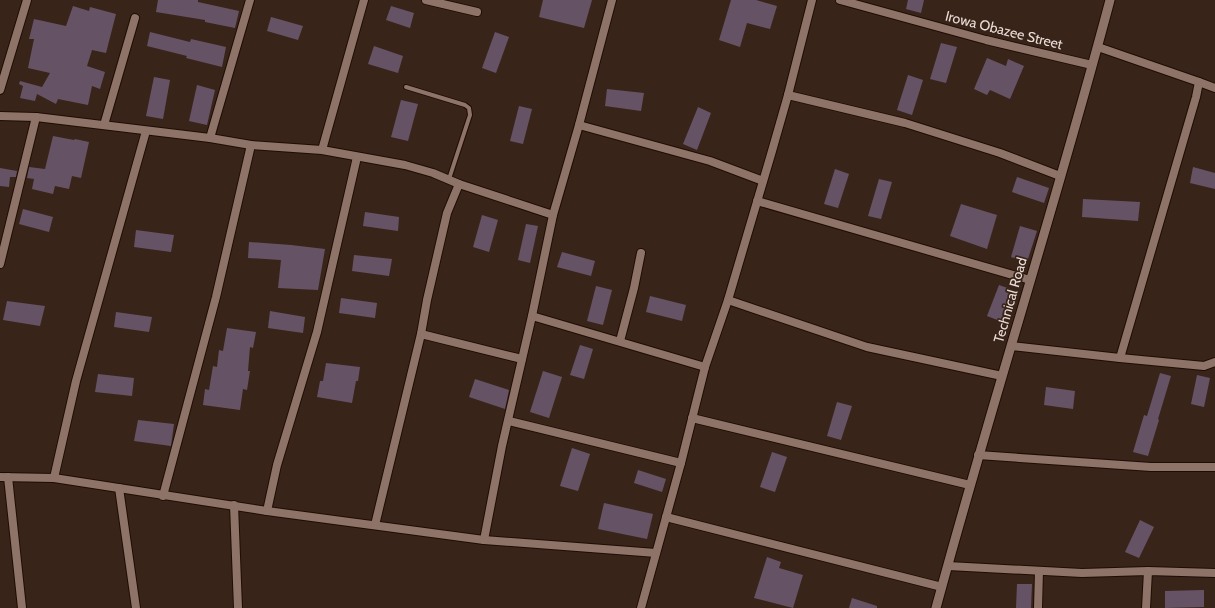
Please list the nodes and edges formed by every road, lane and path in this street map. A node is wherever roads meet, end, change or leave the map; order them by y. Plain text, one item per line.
1 (27, 0) edge
2 (250, 0) edge
3 (364, 0) edge
4 (426, 0) edge
5 (612, 0) edge
6 (812, 0) edge
7 (840, 0) edge
8 (1110, 0) edge
9 (477, 12) dead end
10 (135, 18) dead end
11 (1098, 47) junction
12 (1092, 65) junction
13 (1199, 82) junction
14 (406, 87) dead end
15 (1215, 88) edge
16 (0, 90) edge
17 (788, 95) junction
18 (0, 116) edge
19 (36, 117) junction
20 (579, 125) junction
21 (104, 126) junction
22 (146, 131) junction
23 (210, 138) junction
24 (251, 145) junction
25 (322, 150) junction
26 (357, 157) junction
27 (1060, 176) junction
28 (449, 180) junction
29 (763, 180) junction
30 (458, 184) junction
31 (756, 201) junction
32 (553, 215) junction
33 (641, 253) dead end
34 (0, 264) edge
35 (1030, 280) junction
36 (728, 300) junction
37 (532, 316) junction
38 (421, 334) junction
39 (620, 341) junction
40 (1011, 346) junction
41 (1120, 358) junction
42 (522, 359) junction
43 (1215, 362) edge
44 (705, 367) junction
45 (1002, 376) junction
46 (692, 418) junction
47 (509, 421) junction
48 (978, 455) junction
49 (681, 463) junction
50 (1215, 467) edge
51 (4, 477) edge
52 (54, 478) junction
53 (970, 485) junction
54 (119, 488) junction
55 (163, 496) junction
56 (234, 505) junction
57 (266, 511) junction
58 (666, 517) junction
59 (374, 525) junction
60 (484, 540) junction
61 (656, 553) junction
62 (948, 566) junction
63 (1039, 571) junction
64 (1148, 571) junction
65 (1215, 573) edge
66 (942, 586) junction
67 (22, 608) edge
68 (136, 608) edge
69 (238, 608) edge
70 (642, 608) edge
71 (936, 608) edge
72 (1038, 608) edge
73 (1146, 608) edge

1 - 16 street
2 - 23 street
3 - 25 street
4 - 9 street
5 - 20 street
6 - 17 street
7 - 12 street, Irowa Obazee Street
8 - 11 street, Technical Road
10 - 21 street
11 - 12 street, Technical Road
11 - 13 street
12 - 27 street, Technical Road
13 - 15 street
13 - 41 street
14 - 28 lane
17 - 27 street
17 - 29 street
18 - 19 street
19 - 21 street
19 - 34 street
20 - 29 street
20 - 32 street
21 - 22 street
22 - 23 street
22 - 52 street
23 - 24 street
24 - 25 street
24 - 55 street
25 - 26 street
26 - 28 street
26 - 57 street
27 - 35 street, Technical Road
28 - 30 street
29 - 31 street
30 - 32 street
30 - 38 street
31 - 35 street
31 - 36 street
32 - 37 street
33 - 39 street
35 - 40 street, Technical Road
36 - 44 street
36 - 45 street
37 - 39 street
37 - 42 street
38 - 42 street
38 - 59 street
39 - 44 street
40 - 41 street
40 - 45 street, Technical Road
41 - 43 street
42 - 47 street
44 - 46 street
45 - 48 street, Technical Road
46 - 49 street
46 - 53 street
47 - 49 street
47 - 60 street
48 - 50 street
48 - 53 street, Technical Road
49 - 58 street
51 - 52 street
51 - 67 street
52 - 54 street
53 - 62 street, Technical Road
54 - 55 street
54 - 68 street
55 - 56 street
56 - 57 street
56 - 69 street
57 - 59 street
58 - 61 street
58 - 66 street
59 - 60 street
60 - 61 street
61 - 70 street
62 - 63 street
62 - 66 street, Technical Road
63 - 64 street
63 - 72 street
64 - 65 street
64 - 73 street
66 - 71 street, Technical Road

